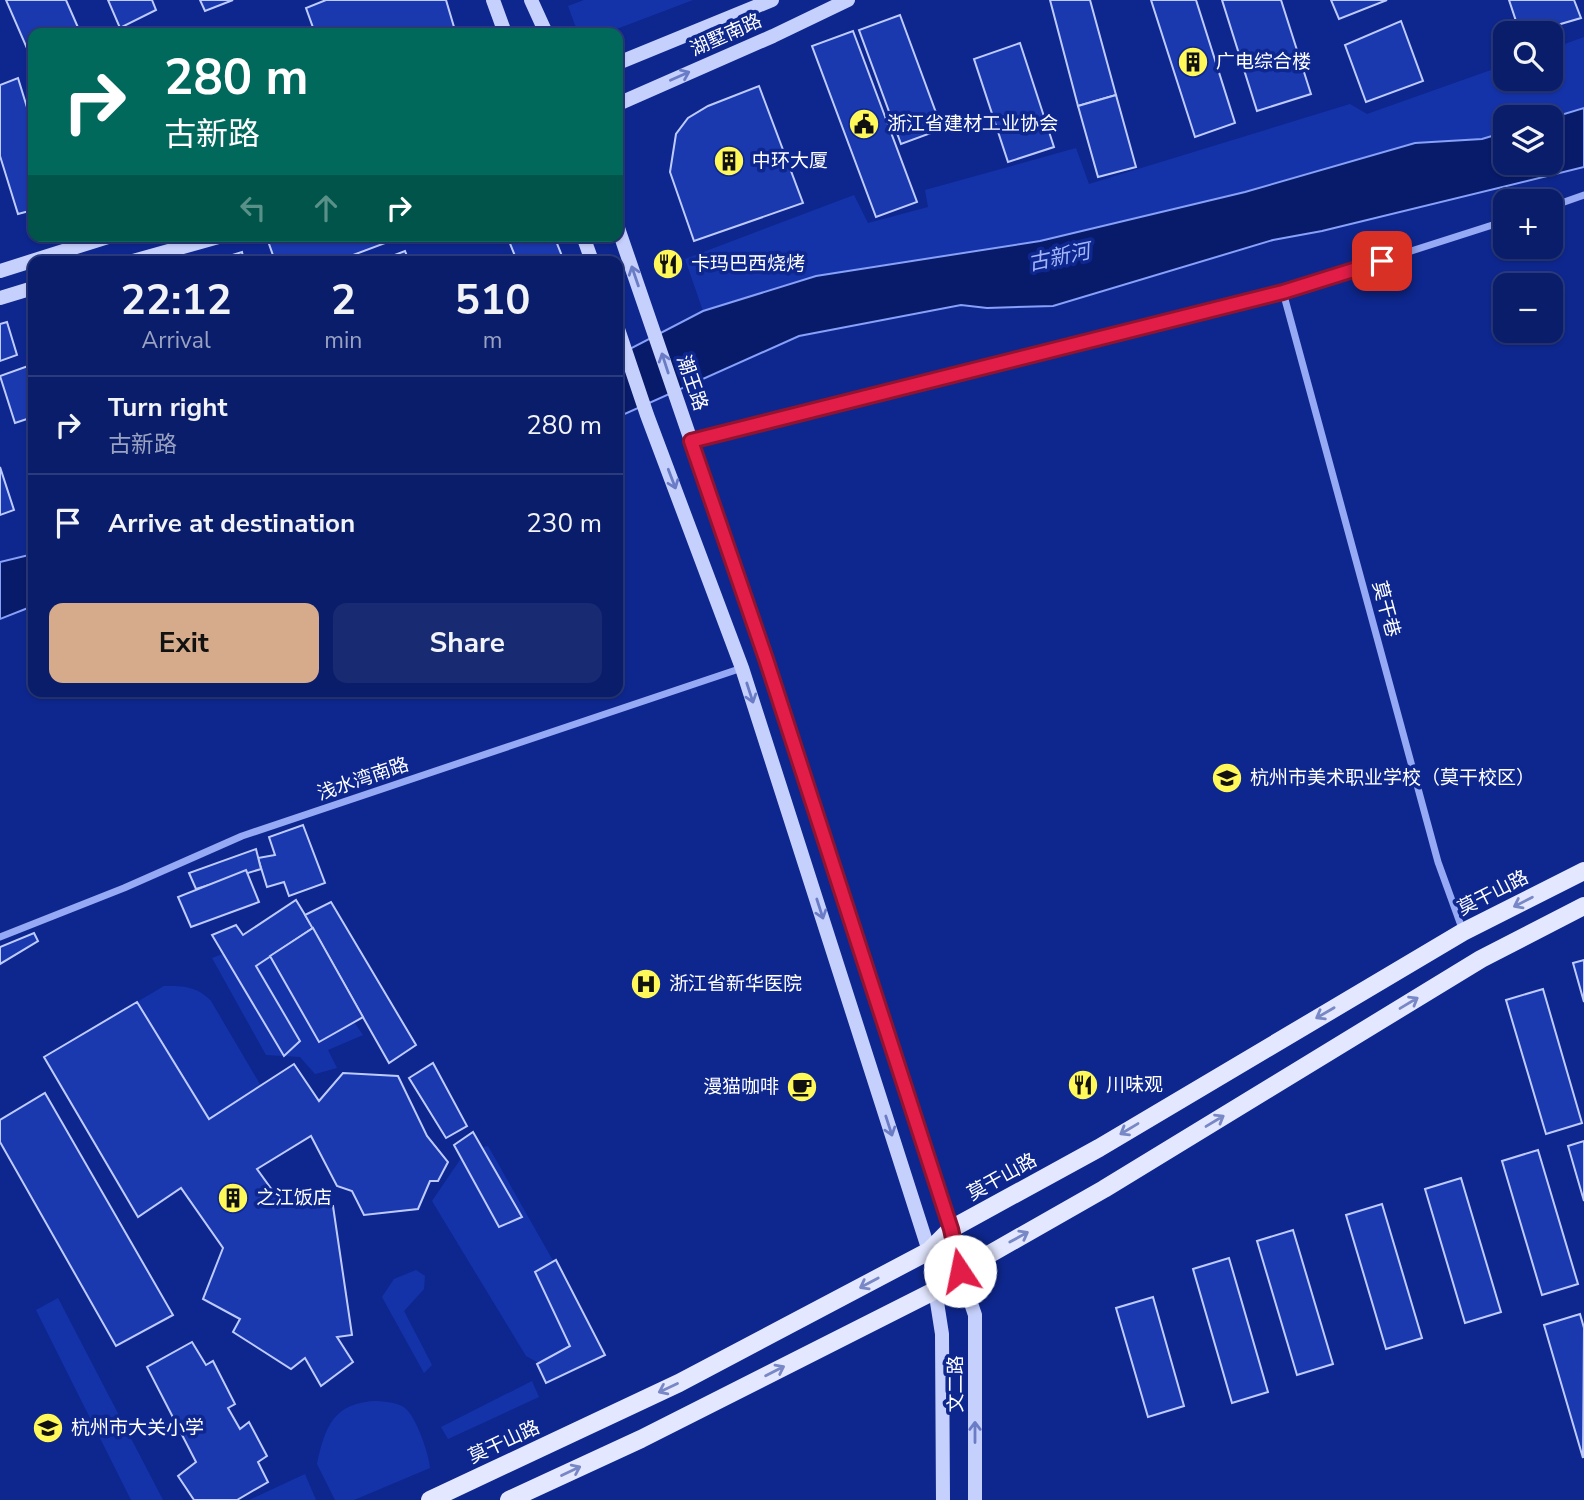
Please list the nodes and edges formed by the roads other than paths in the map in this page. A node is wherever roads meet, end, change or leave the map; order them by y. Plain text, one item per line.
1 (493, 0) edge
2 (531, 0) edge
3 (772, 0) edge
4 (848, 0) edge
5 (503, 28) edge
6 (544, 28) edge
7 (623, 61) edge
8 (623, 102) edge
9 (1584, 195) edge
10 (1563, 202) edge
11 (1493, 225) edge
12 (92, 242) edge
13 (201, 242) edge
14 (623, 242) edge
15 (48, 256) edge
16 (151, 256) edge
17 (28, 262) edge
18 (0, 271) edge
19 (28, 290) edge
20 (1283, 292) junction
21 (0, 298) edge
22 (623, 345) edge
23 (691, 441) junction
24 (742, 667) junction
25 (1584, 871) edge
26 (1584, 906) edge
27 (1463, 932) junction
28 (0, 937) edge
29 (951, 1229) junction
30 (929, 1251) junction
31 (960, 1271) junction
32 (934, 1291) junction
33 (430, 1500) edge
34 (509, 1500) edge
35 (943, 1500) edge
36 (975, 1500) edge

1 - 5 main road
2 - 6 main road
3 - 7 main road, 湖墅南路
8 -> 4 main road, 湖墅南路
9 - 10 street
11 - 20 street
12 - 15 main road
13 - 16 main road
23 -> 14 main road, 潮王路
17 - 18 main road
19 - 21 main road
20 - 23 street
20 - 27 street, 莫干巷
22 -> 24 main road
23 - 29 main road, 潮王路
24 - 28 street, 浅水湾南路
24 -> 30 main road
25 -> 27 main road, 莫干山路
31 -> 26 main road
27 -> 29 main road, 莫干山路
29 - 30 main road, 莫干山路
29 - 31 main road, 潮王路
30 - 32 main road
30 -> 33 main road, 莫干山路
31 - 32 main road
36 -> 31 main road, 文二路
34 -> 32 main road
32 - 35 main road, 文二路

